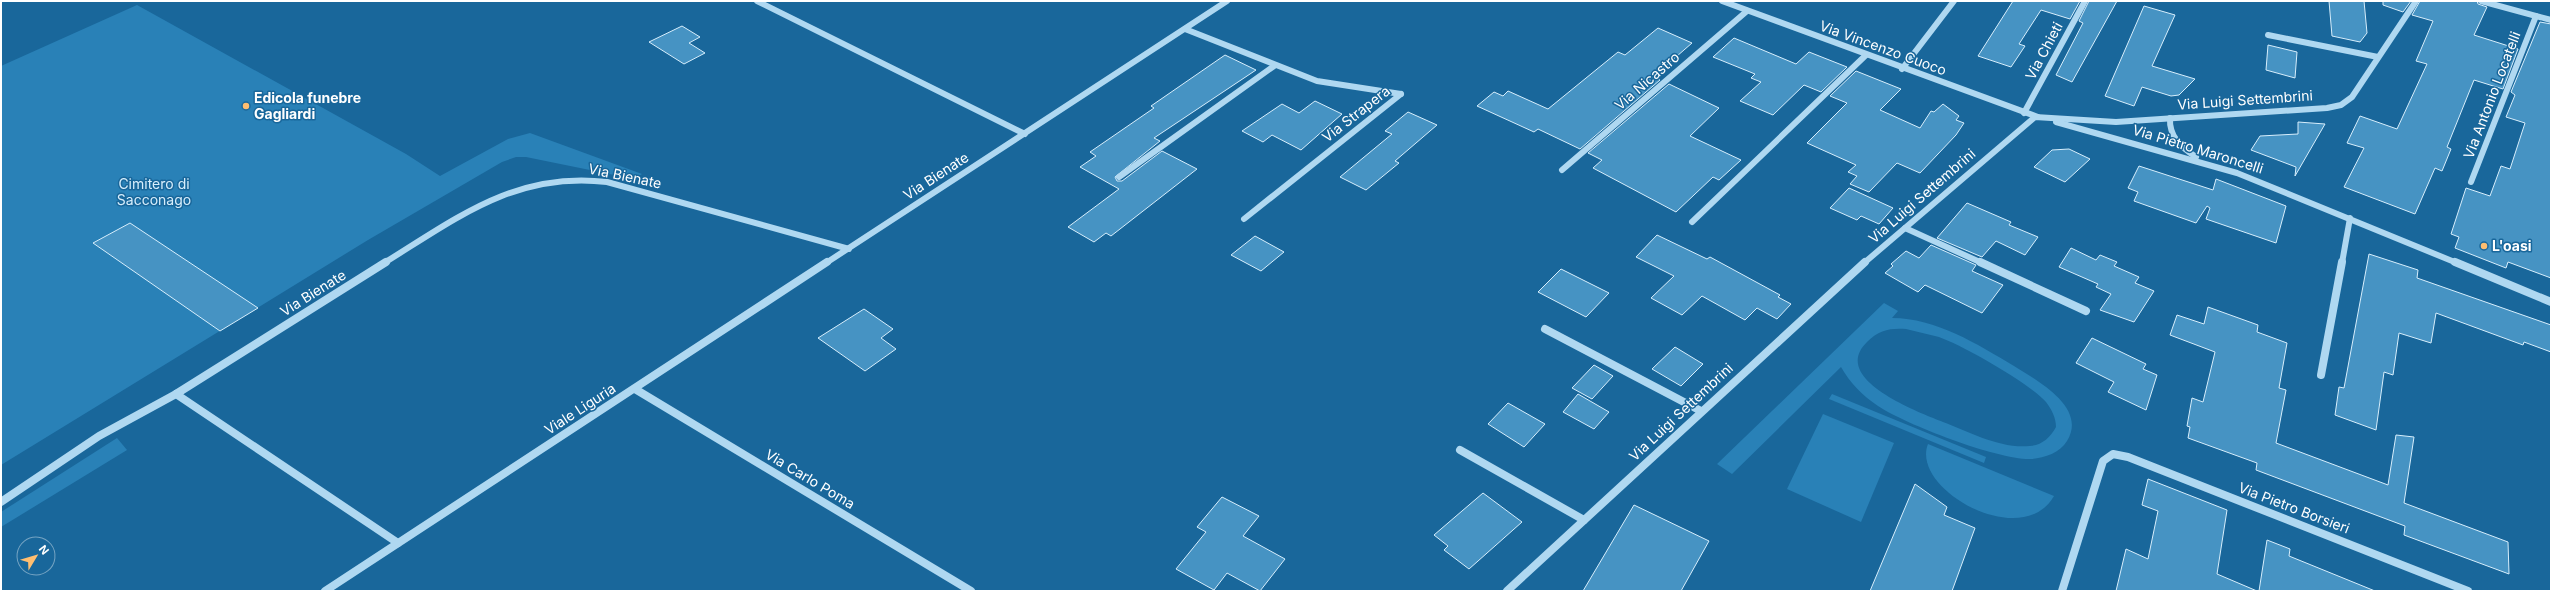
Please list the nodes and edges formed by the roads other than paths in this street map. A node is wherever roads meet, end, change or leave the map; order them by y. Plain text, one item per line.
1 (757, 1) edge
2 (1227, 1) edge
3 (1722, 1) edge
4 (1954, 1) edge
5 (2084, 1) edge
6 (2416, 1) edge
7 (2481, 1) edge
8 (1747, 11) junction
9 (2536, 16) junction
10 (2551, 20) edge
11 (1185, 29) junction
12 (2268, 35) dead end
13 (1866, 55) junction
14 (2378, 57) junction
15 (1274, 66) junction
16 (1902, 69) junction
17 (2024, 113) junction
18 (2035, 117) junction
19 (2170, 118) junction
20 (1025, 134) junction
21 (2203, 162) junction
22 (1562, 170) dead end
23 (1119, 177) dead end
24 (2471, 182) dead end
25 (2350, 218) junction
26 (1244, 219) dead end
27 (1692, 222) dead end
28 (1905, 228) junction
29 (850, 249) junction
30 (2551, 302) edge
31 (2086, 311) dead end
32 (1545, 329) dead end
33 (2321, 375) dead end
34 (635, 389) junction
35 (176, 394) junction
36 (1701, 411) junction
37 (1460, 450) dead end
38 (1, 502) edge
39 (1584, 520) junction
40 (398, 544) junction
41 (325, 591) edge
42 (971, 591) edge
43 (1507, 591) edge
44 (2062, 591) edge
45 (2468, 591) edge

1 - 20 street
2 - 11 street, Via Bienate
3 - 8 street, Via Vincenzo Cuoco
4 - 16 street
5 - 17 street, Via Chieti
6 - 14 street, Via Luigi Settembrini
7 - 9 street
8 - 13 street, Via Vincenzo Cuoco
8 - 22 street, Via Nicastro
9 - 10 street
9 - 24 street, Via Antonio Locatelli
11 - 15 street, Via Strapera
11 - 20 street, Via Bienate
12 - 14 street
13 - 16 street, Via Vincenzo Cuoco
13 - 27 street
14 - 19 street, Via Luigi Settembrini
15 - 23 street
15 - 26 street, Via Strapera
16 - 17 street, Via Vincenzo Cuoco
17 - 18 street, Via Vincenzo Cuoco
18 - 19 street, Via Luigi Settembrini
18 - 21 street, Via Pietro Maroncelli
18 - 28 street, Via Luigi Settembrini
19 - 21 street
20 - 29 street, Via Bienate
21 - 25 street, Via Pietro Maroncelli
25 - 30 street, Via Pietro Maroncelli
25 - 33 street
28 - 31 street
28 - 36 street, Via Luigi Settembrini
29 - 34 street, Viale Liguria
29 - 35 street, Via Bienate
32 - 36 street
34 - 40 street, Viale Liguria
34 - 42 street, Via Carlo Poma
35 - 38 street, Via Bienate
35 - 40 street
36 - 39 street, Via Luigi Settembrini
37 - 39 street
39 - 43 street, Via Luigi Settembrini
40 - 41 street, Viale Liguria
44 - 45 street, Via Pietro Borsieri

